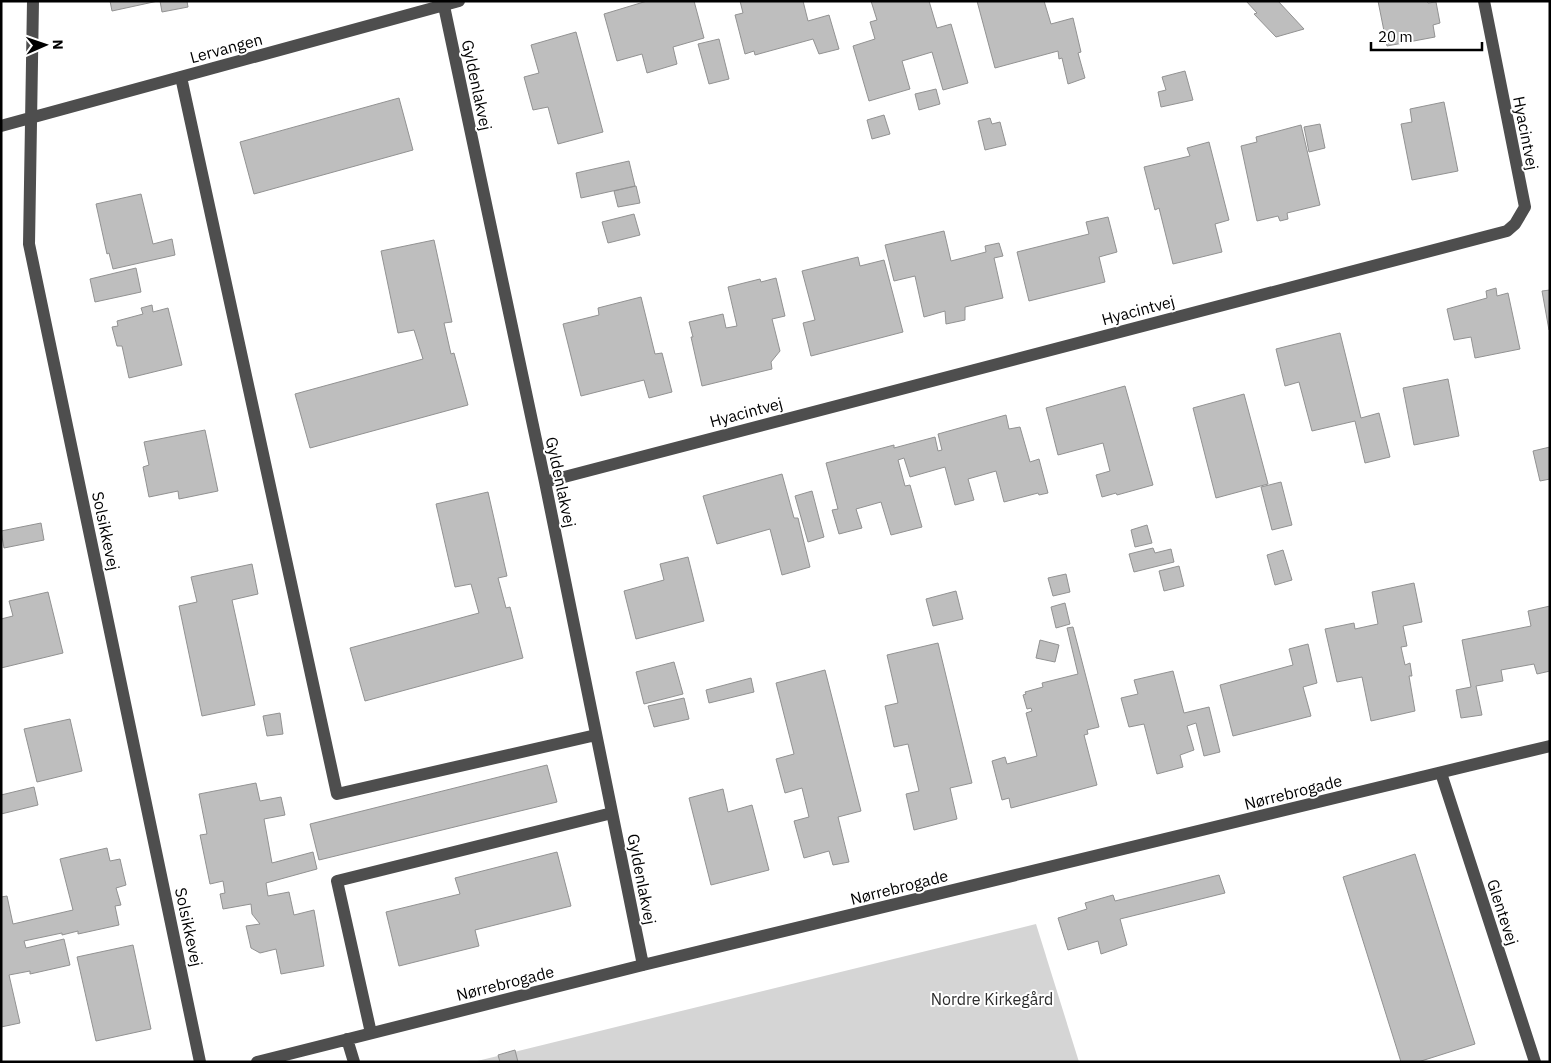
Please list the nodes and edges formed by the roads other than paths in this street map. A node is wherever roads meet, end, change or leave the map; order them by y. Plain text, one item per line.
1 (33, 1) edge
2 (459, 1) edge
3 (1484, 1) edge
4 (444, 6) junction
5 (181, 77) junction
6 (31, 118) junction
7 (1, 126) edge
8 (545, 482) junction
9 (596, 735) junction
10 (1550, 746) edge
11 (1441, 773) junction
12 (612, 813) junction
13 (643, 965) junction
14 (371, 1033) junction
15 (347, 1039) junction
16 (200, 1062) edge
17 (257, 1062) edge
18 (354, 1062) edge
19 (1535, 1062) edge

1 - 6 street, Solsikkevej
2 - 4 street, Lervangen
3 - 8 street, Hyacintvej
4 - 5 street, Lervangen
4 - 8 street, Gyldenlakvej
5 - 6 street, Lervangen
5 - 9 street
6 - 7 street, Lervangen
6 - 16 street, Solsikkevej
8 - 9 street, Gyldenlakvej
9 - 12 street, Gyldenlakvej
10 - 11 street, Nørrebrogade
11 - 13 street, Nørrebrogade
11 - 19 street, Glentevej
12 - 13 street, Gyldenlakvej
12 - 14 street
13 - 14 street, Nørrebrogade
14 - 15 street, Nørrebrogade
15 - 17 street, Nørrebrogade
15 - 18 street

